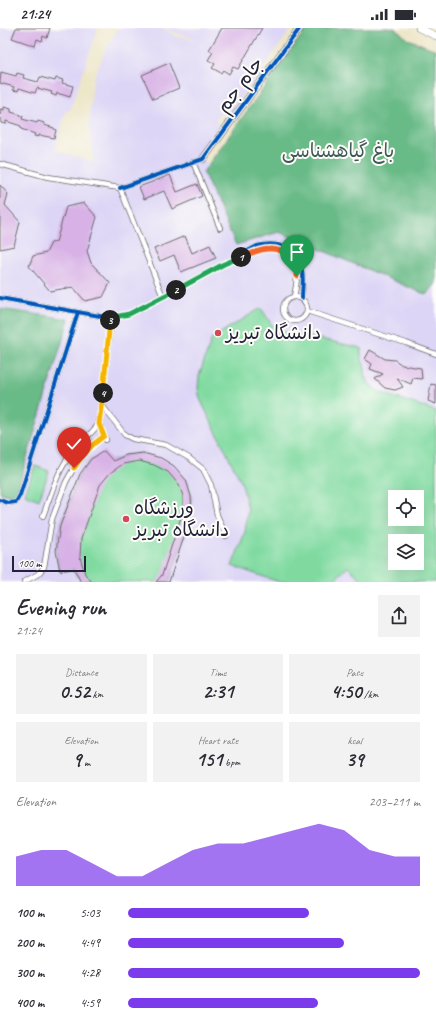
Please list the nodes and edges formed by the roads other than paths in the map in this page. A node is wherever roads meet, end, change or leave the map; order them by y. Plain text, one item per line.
1 (300, 28) edge
2 (418, 28) edge
3 (436, 36) edge
4 (203, 159) joint
5 (193, 162) junction
6 (0, 164) edge
7 (120, 188) junction
8 (220, 228) dead end
9 (224, 264) junction
10 (294, 296) junction
11 (163, 297) junction
12 (0, 298) edge
13 (302, 298) junction
14 (307, 311) junction
15 (78, 312) junction
16 (110, 318) junction
17 (436, 354) edge
18 (102, 404) junction
19 (99, 424) junction
20 (0, 500) edge
21 (43, 516) dead end
22 (226, 536) dead end
23 (24, 582) edge

1 - 4 street, جام جم
2 - 3 street
4 - 5 street
5 - 7 street
5 - 8 street
6 - 7 street
7 - 11 street
9 - 10 street
9 - 11 street
9 - 13 street
10 - 13 street
10 - 14 street
11 - 16 street
12 - 15 street
13 - 14 street
14 - 17 street
15 - 16 street
15 - 20 street
16 - 18 street
18 - 19 street
18 - 22 street
19 - 21 street
19 - 23 street

